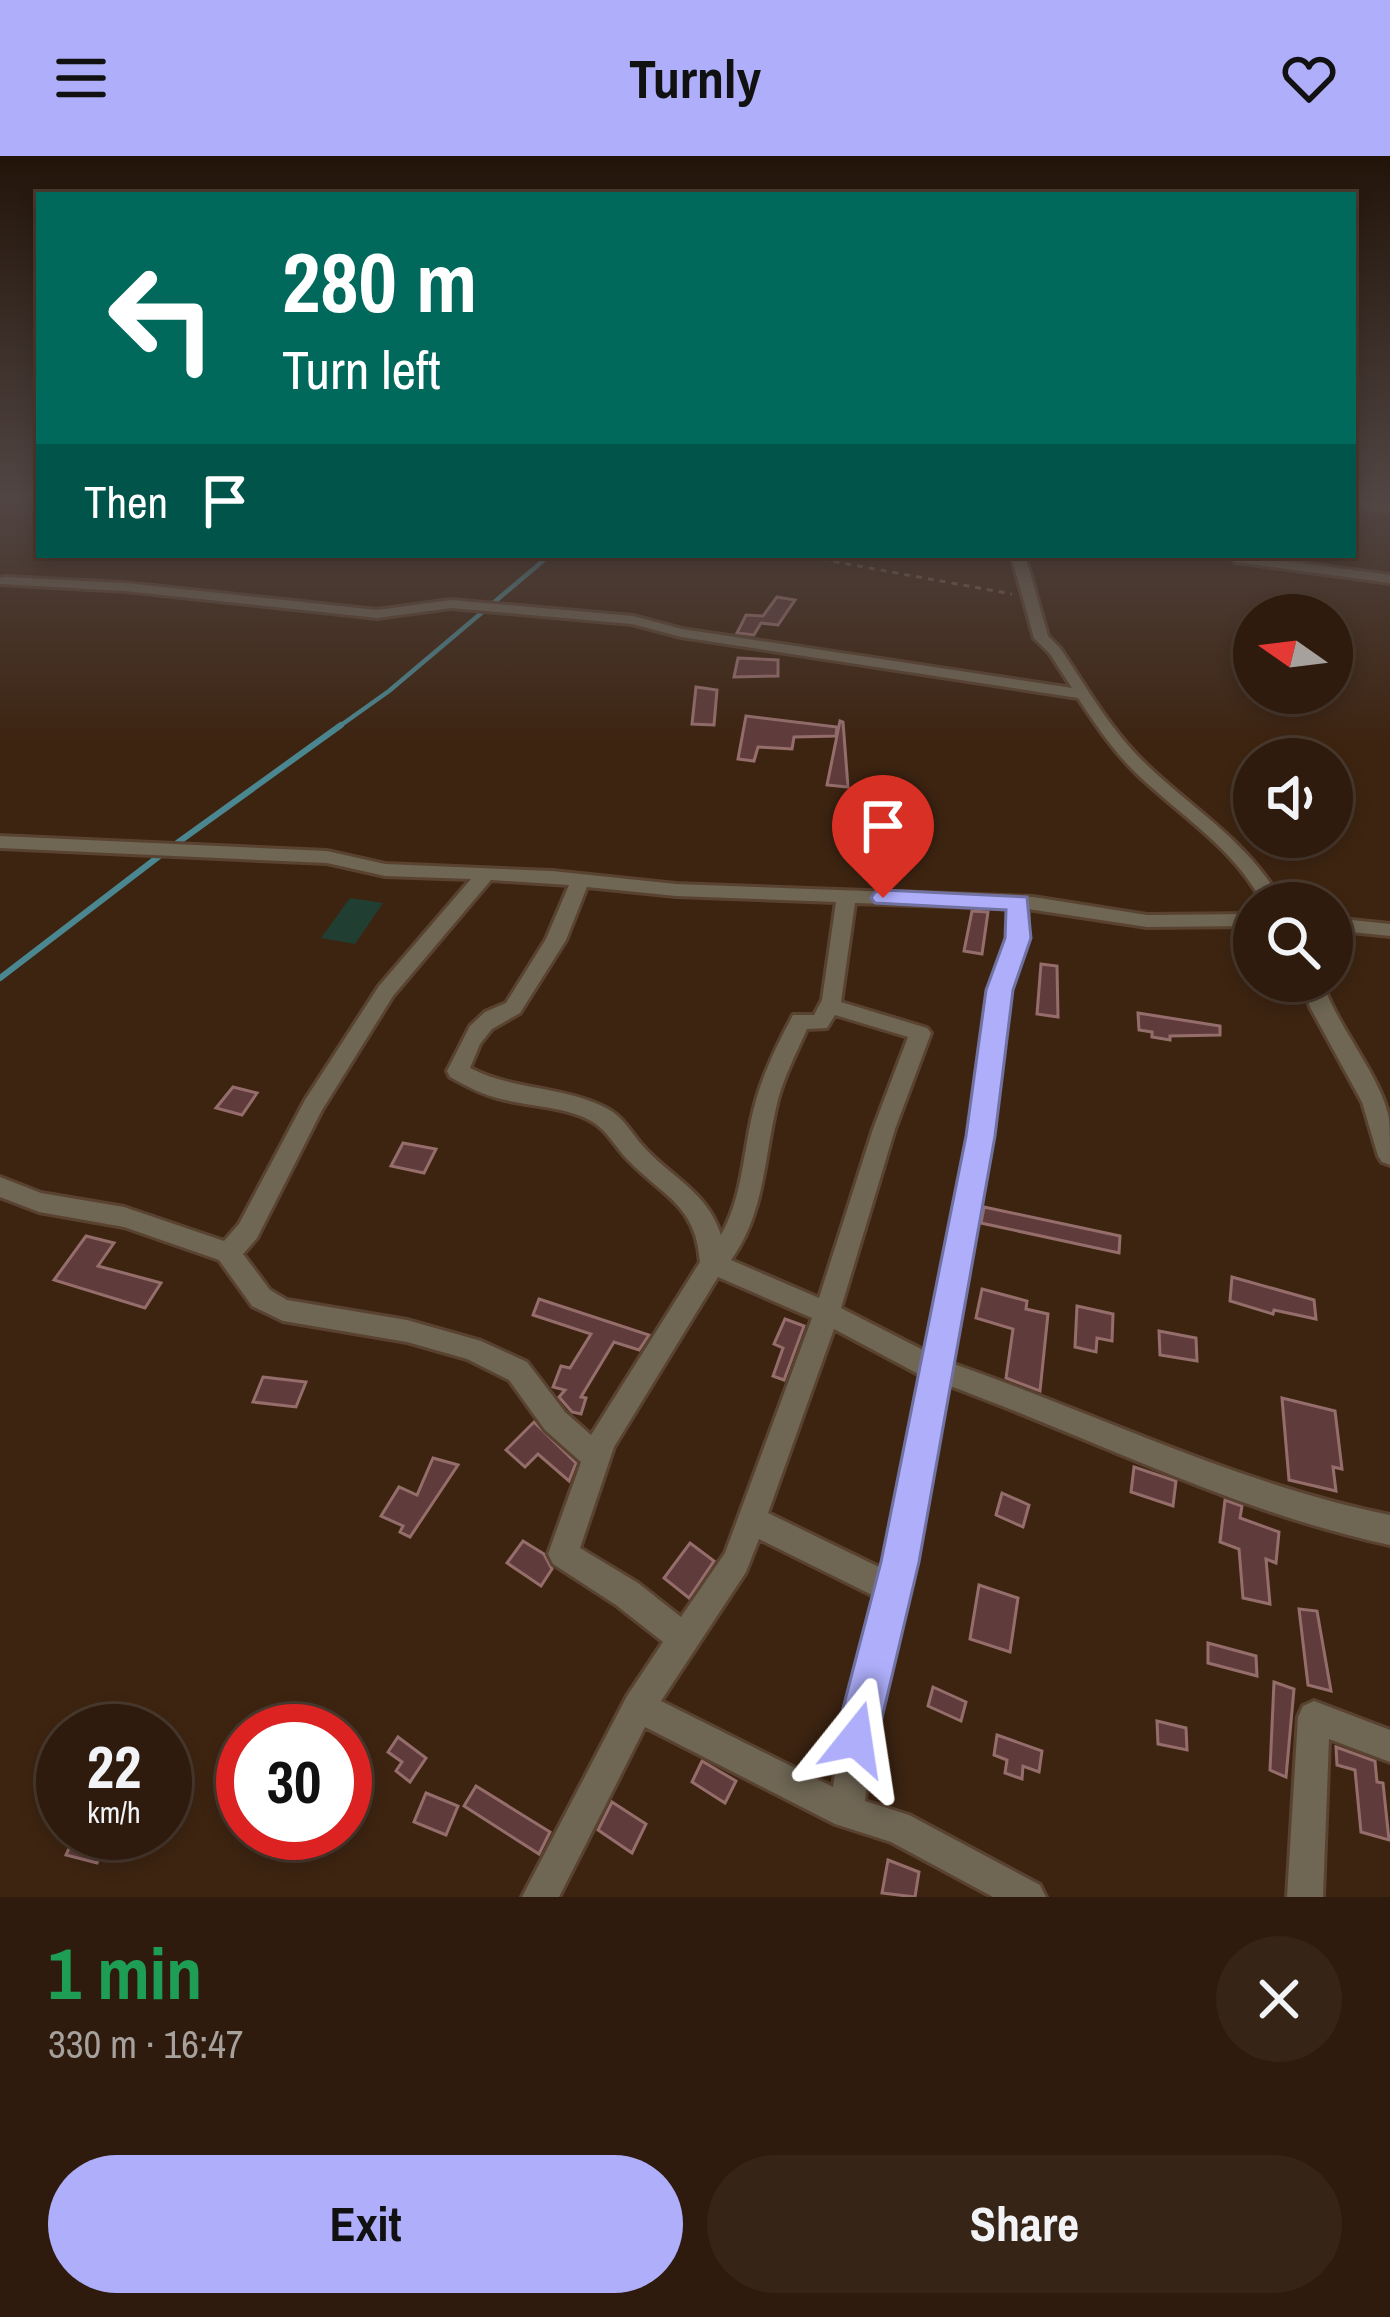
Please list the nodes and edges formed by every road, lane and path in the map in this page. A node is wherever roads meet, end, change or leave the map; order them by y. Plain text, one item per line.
1 (939, 580) edge
2 (1026, 580) edge
3 (5, 581) dead end
4 (1032, 597) junction
5 (1086, 695) junction
6 (0, 842) edge
7 (485, 875) junction
8 (580, 882) junction
9 (1263, 882) edge
10 (846, 896) junction
11 (1018, 903) junction
12 (1233, 920) edge
13 (1353, 926) edge
14 (1390, 929) edge
15 (1318, 1002) edge
16 (829, 1006) junction
17 (1390, 1156) edge
18 (0, 1187) edge
19 (228, 1253) junction
20 (713, 1264) junction
21 (827, 1313) junction
22 (935, 1369) junction
23 (596, 1458) junction
24 (751, 1520) junction
25 (1390, 1530) edge
26 (894, 1590) junction
27 (683, 1638) junction
28 (638, 1707) junction
29 (1390, 1746) edge
30 (847, 1813) junction
31 (540, 1897) edge
32 (1028, 1897) edge
33 (1305, 1897) edge

1 - 4 path
2 - 4 street
3 - 5 street
4 - 5 street
5 - 9 street
6 - 7 street
7 - 8 street
7 - 19 street
8 - 10 street
8 - 20 street
10 - 11 street
10 - 16 street
11 - 12 street
11 - 22 street
13 - 14 street
15 - 17 street
16 - 20 street
16 - 21 street
18 - 19 street
19 - 23 street
20 - 21 street
20 - 23 street
21 - 22 street
21 - 24 street
22 - 25 street
22 - 26 street
23 - 27 street
24 - 26 street
24 - 27 street
26 - 30 street
27 - 28 street
28 - 30 street
28 - 31 street
29 - 33 street
30 - 32 street

